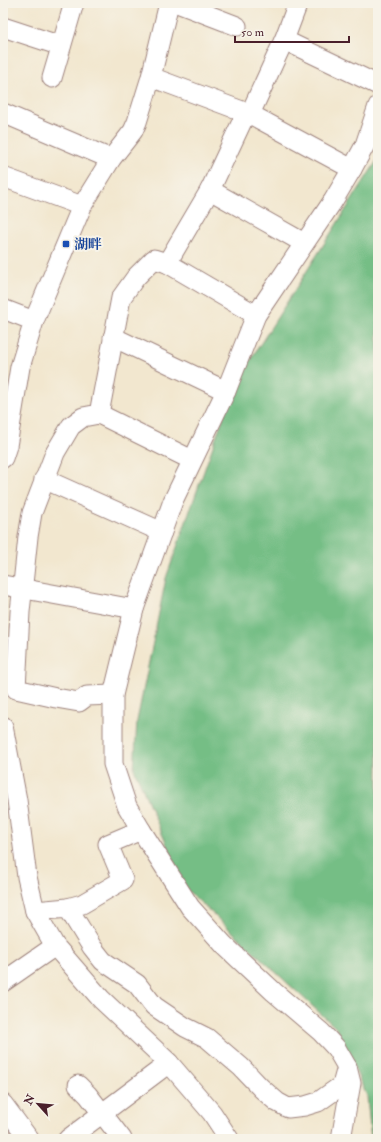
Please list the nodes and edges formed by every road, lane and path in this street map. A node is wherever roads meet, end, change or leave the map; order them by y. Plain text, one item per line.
1 (74, 3) edge
2 (169, 3) edge
3 (177, 3) edge
4 (298, 3) edge
5 (237, 26) dead end
6 (3, 27) edge
7 (284, 40) junction
8 (61, 46) junction
9 (151, 77) junction
10 (52, 78) dead end
11 (378, 85) edge
12 (378, 106) edge
13 (3, 113) edge
14 (248, 114) junction
15 (111, 160) junction
16 (352, 169) junction
17 (3, 177) edge
18 (210, 190) junction
19 (82, 206) junction
20 (304, 243) junction
21 (168, 263) junction
22 (3, 309) edge
23 (256, 315) junction
24 (34, 321) junction
25 (113, 337) junction
26 (226, 392) junction
27 (8, 407) edge
28 (99, 414) junction
29 (3, 458) edge
30 (192, 460) junction
31 (44, 479) junction
32 (162, 532) junction
33 (3, 585) edge
34 (23, 588) junction
35 (134, 609) junction
36 (113, 695) junction
37 (3, 726) edge
38 (10, 801) edge
39 (141, 830) junction
40 (68, 908) junction
41 (35, 911) junction
42 (55, 946) junction
43 (3, 982) edge
44 (154, 1006) junction
45 (128, 1024) junction
46 (169, 1063) junction
47 (347, 1067) junction
48 (78, 1085) dead end
49 (3, 1104) edge
50 (103, 1113) junction
51 (29, 1139) edge
52 (68, 1139) edge
53 (122, 1139) edge
54 (230, 1139) edge
55 (341, 1139) edge

1 - 8 street
2 - 9 street
3 - 5 street
4 - 7 street
6 - 8 street
7 - 11 street
7 - 14 street
8 - 10 street
9 - 14 street
9 - 15 street
12 - 16 street
13 - 15 street
14 - 16 street
14 - 18 street
15 - 19 street
16 - 20 street
17 - 19 street
18 - 20 street
18 - 21 street
19 - 24 street
20 - 23 street
21 - 23 street
21 - 25 street
22 - 24 street
23 - 26 street
24 - 27 street
25 - 26 street
25 - 28 street
26 - 30 street
27 - 29 street
28 - 30 street
28 - 31 street
30 - 32 street
31 - 32 street
31 - 34 street
32 - 35 street
33 - 34 street
34 - 35 street
34 - 36 street
35 - 36 street
36 - 39 street
37 - 38 street
38 - 41 street
39 - 40 street
39 - 47 street
40 - 41 street
40 - 44 street
41 - 42 street
42 - 43 street
42 - 45 street
44 - 45 street
44 - 47 street
45 - 46 street
46 - 50 street
46 - 54 street
47 - 55 street
48 - 50 street
49 - 51 street
50 - 52 street
50 - 53 street

